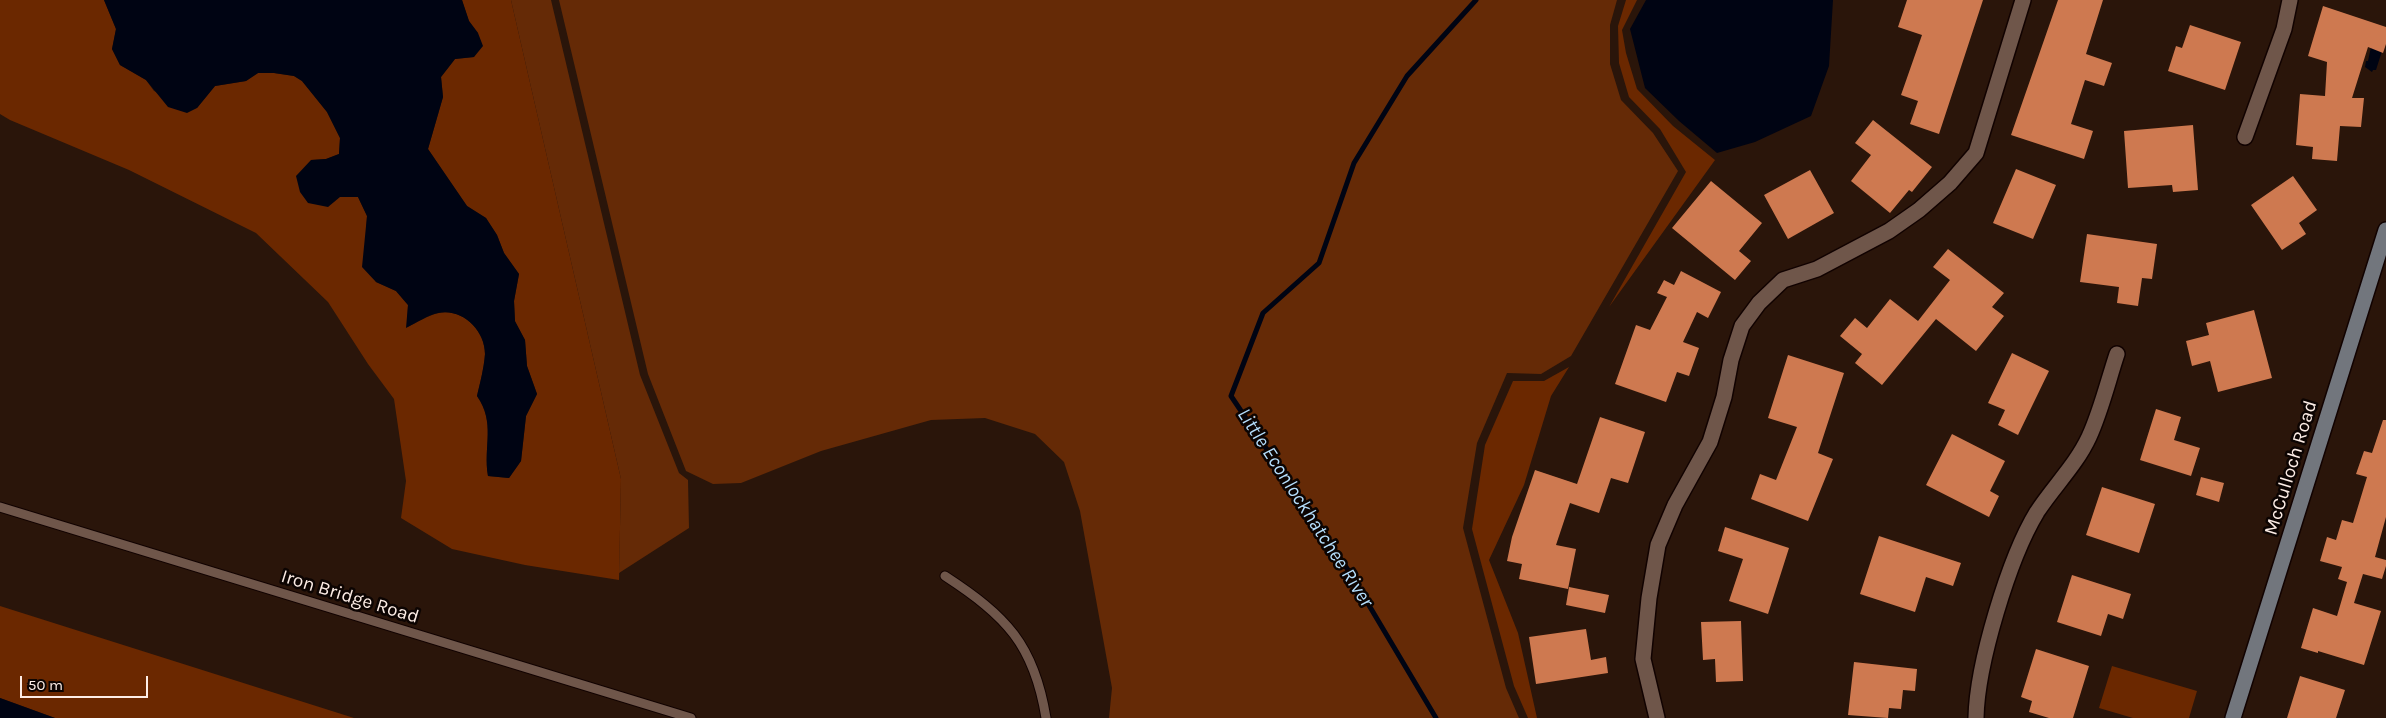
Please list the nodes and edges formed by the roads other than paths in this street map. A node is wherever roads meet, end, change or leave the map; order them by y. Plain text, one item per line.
1 (2023, 0) edge
2 (2290, 0) edge
3 (2245, 137) dead end
4 (2386, 230) edge
5 (2117, 354) dead end
6 (0, 507) edge
7 (945, 576) dead end
8 (691, 718) edge
9 (1046, 718) edge
10 (1657, 718) edge
11 (1976, 718) edge
12 (2233, 718) edge

1 - 10 street
2 - 3 street
4 - 12 street, McCulloch Road
5 - 11 street
6 - 8 lane, Iron Bridge Road
7 - 9 lane

